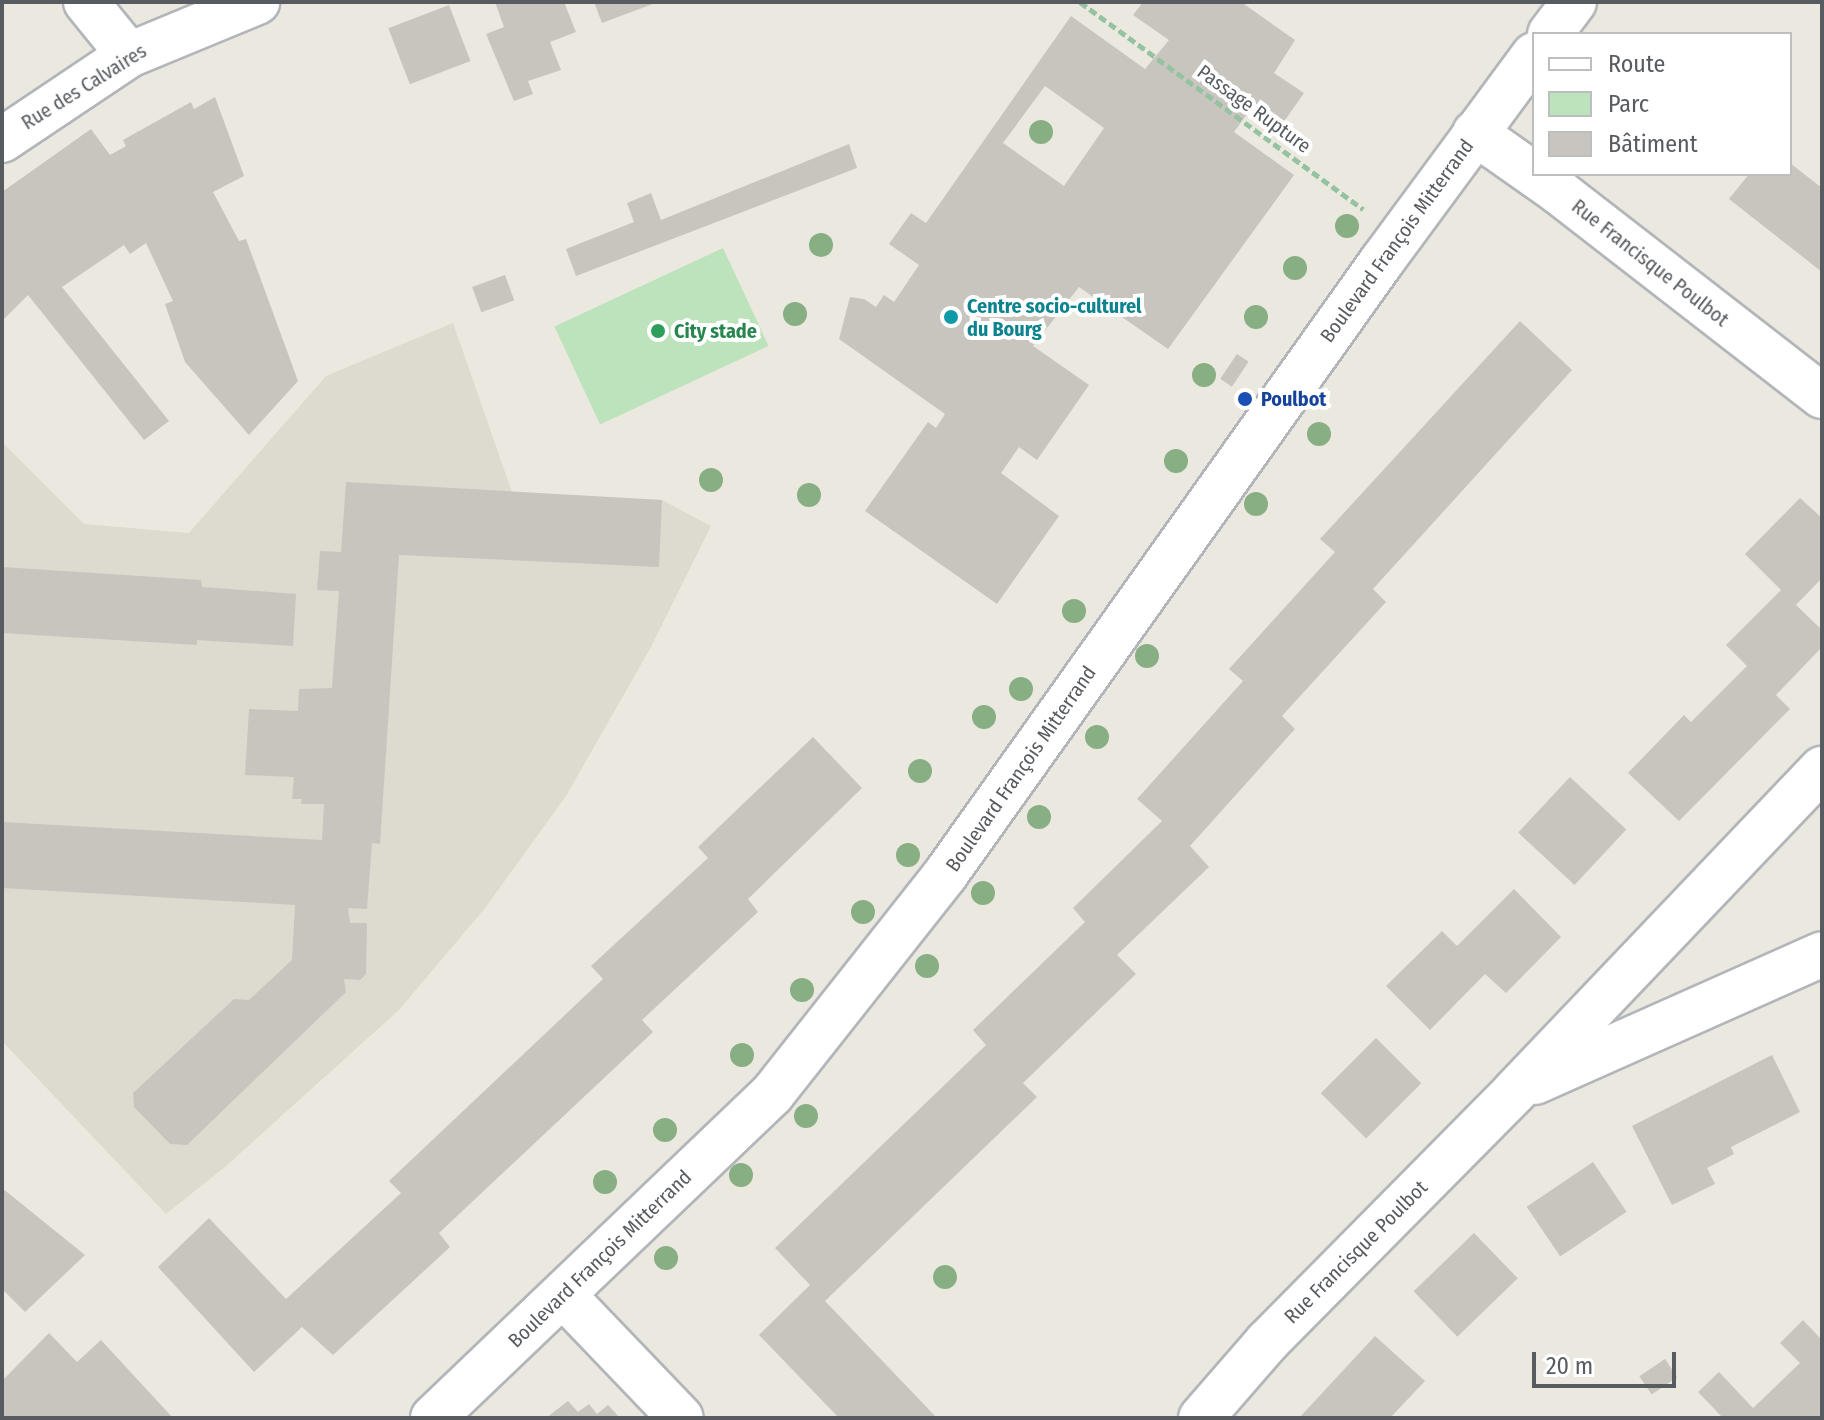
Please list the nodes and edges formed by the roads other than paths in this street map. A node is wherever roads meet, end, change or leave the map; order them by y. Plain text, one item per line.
1 (86, 2) edge
2 (1574, 2) edge
3 (236, 6) edge
4 (1552, 32) edge
5 (129, 55) junction
6 (1532, 58) edge
7 (1475, 133) junction
8 (2, 140) edge
9 (1532, 173) edge
10 (1536, 176) edge
11 (1822, 396) edge
12 (1822, 769) edge
13 (1822, 954) edge
14 (1515, 1091) junction
15 (563, 1295) junction
16 (433, 1418) edge
17 (681, 1418) edge
18 (1201, 1418) edge

1 - 5 street
2 - 4 street
3 - 5 street, Rue des Calvaires
5 - 8 street, Rue des Calvaires
6 - 7 street, Boulevard François Mitterrand
7 - 9 street, Rue Francisque Poulbot
7 - 15 street, Boulevard François Mitterrand
10 - 11 street, Rue Francisque Poulbot
12 - 14 street, Rue Francisque Poulbot
13 - 14 street, Rue Francisque Poulbot
14 - 18 street, Rue Francisque Poulbot
15 - 16 street, Boulevard François Mitterrand
15 - 17 street

